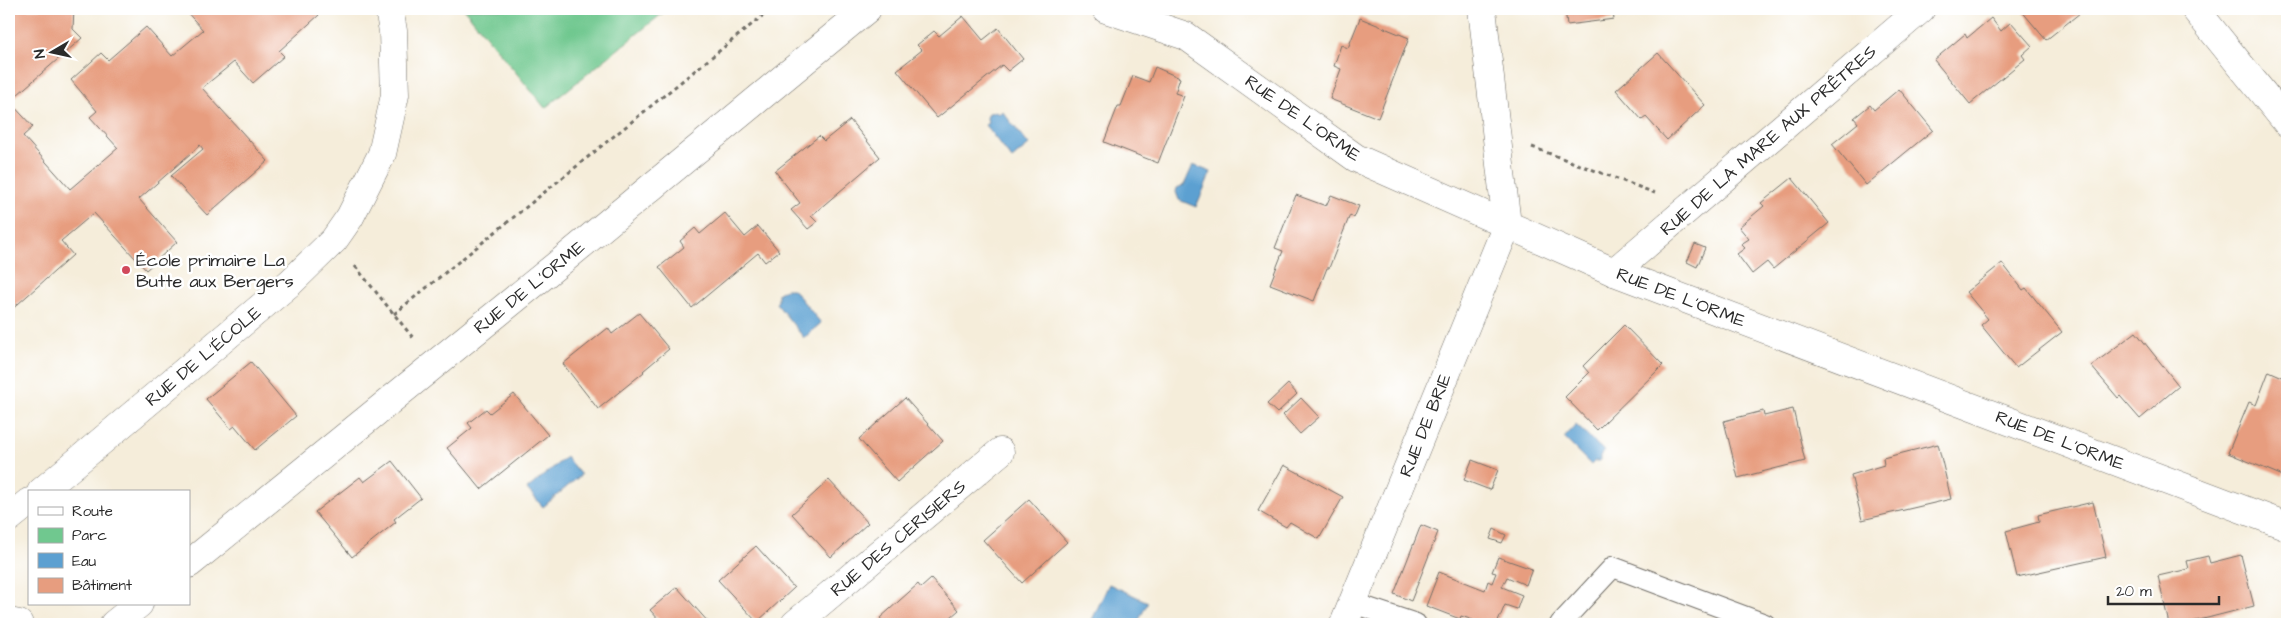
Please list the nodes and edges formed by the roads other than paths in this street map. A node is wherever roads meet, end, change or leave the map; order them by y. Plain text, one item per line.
1 (389, 9) edge
2 (867, 9) edge
3 (1106, 9) edge
4 (1482, 9) edge
5 (1921, 9) edge
6 (2194, 9) edge
7 (2287, 123) edge
8 (1507, 225) junction
9 (1614, 272) junction
10 (1000, 452) dead end
11 (43, 490) edge
12 (28, 503) edge
13 (9, 518) edge
14 (2287, 526) edge
15 (190, 563) edge
16 (136, 606) edge
17 (1349, 614) edge
18 (9, 622) edge
19 (19, 624) edge
20 (114, 624) edge
21 (796, 624) edge
22 (1416, 624) edge
23 (1560, 624) edge
24 (1765, 624) edge

1 - 11 street, RUE DE L'ÉCOLE
2 - 15 street, RUE DE L'ORME
3 - 8 street, RUE DE L'ORME
4 - 8 street
5 - 9 street, RUE DE LA MARE AUX PRÊTRES
6 - 7 street
8 - 9 street, RUE DE L'ORME
8 - 17 street, RUE DE BRIE
9 - 14 street, RUE DE L'ORME
10 - 21 street, RUE DES CERISIERS
12 - 13 street
16 - 20 street
17 - 22 lane
18 - 19 street
23 - 24 lane

